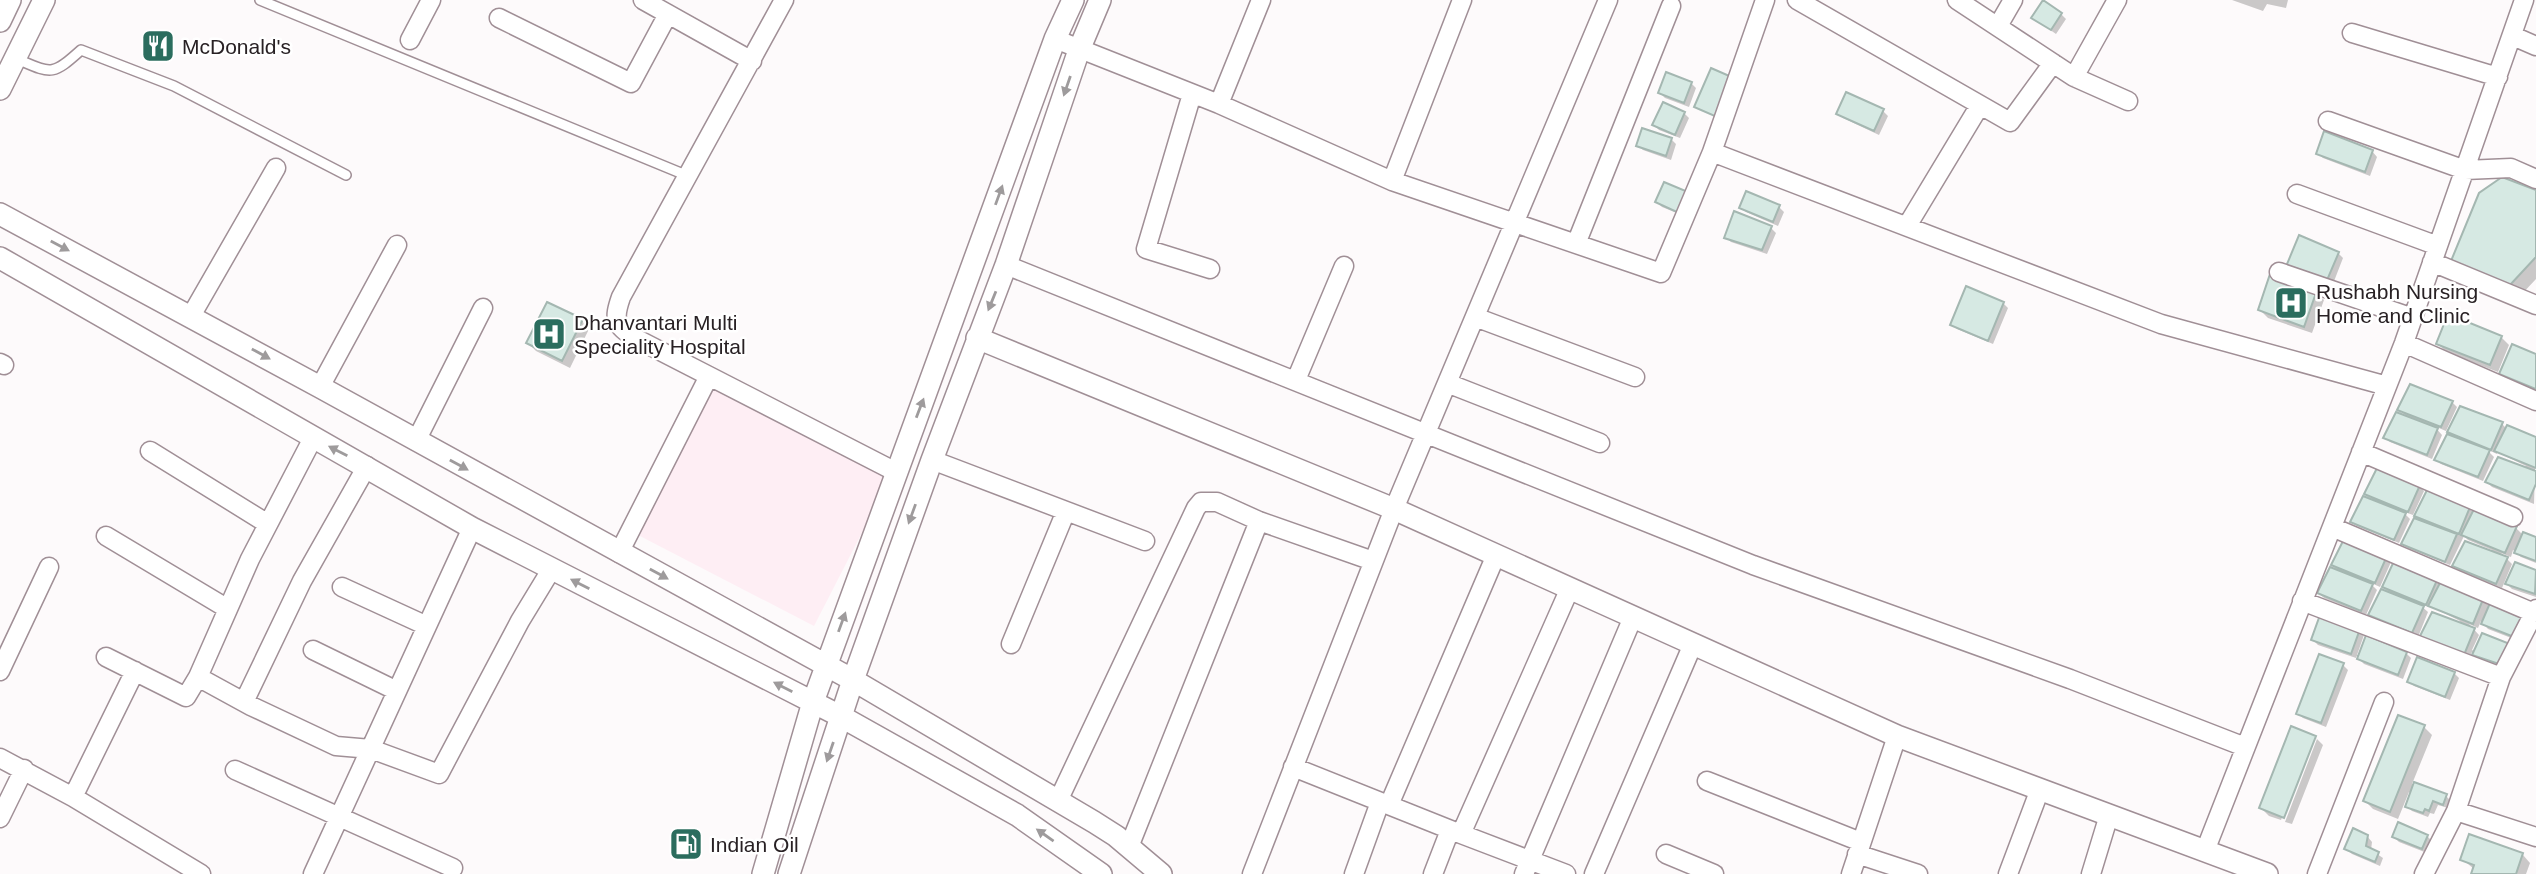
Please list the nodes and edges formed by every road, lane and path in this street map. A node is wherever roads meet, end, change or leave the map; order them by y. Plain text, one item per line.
1 (10, 0) edge
2 (44, 0) edge
3 (260, 0) edge
4 (431, 0) edge
5 (643, 0) edge
6 (784, 0) edge
7 (1073, 0) edge
8 (1100, 0) edge
9 (1261, 0) edge
10 (1462, 0) edge
11 (1608, 0) edge
12 (1766, 0) edge
13 (1797, 0) edge
14 (1957, 0) edge
15 (2013, 0) edge
16 (2117, 0) edge
17 (2524, 0) edge
18 (1671, 6) dead end
19 (667, 13) junction
20 (499, 18) dead end
21 (0, 21) edge
22 (1998, 26) junction
23 (2352, 33) dead end
24 (2513, 36) junction
25 (1055, 39) junction
26 (410, 40) dead end
27 (2536, 46) edge
28 (1079, 50) junction
29 (15, 58) junction
30 (752, 61) junction
31 (2053, 63) junction
32 (2074, 78) junction
33 (2498, 78) junction
34 (0, 89) edge
35 (1192, 94) junction
36 (2128, 101) dead end
37 (1219, 104) junction
38 (1980, 105) junction
39 (2328, 121) dead end
40 (1712, 152) junction
41 (276, 168) dead end
42 (2465, 170) junction
43 (346, 175) dead end
44 (688, 176) junction
45 (2536, 179) edge
46 (1392, 181) junction
47 (2297, 194) dead end
48 (0, 214) edge
49 (1515, 223) junction
50 (1907, 226) junction
51 (1576, 244) junction
52 (397, 245) dead end
53 (2435, 254) junction
54 (0, 257) edge
55 (1006, 265) junction
56 (1344, 266) dead end
57 (1210, 269) dead end
58 (2279, 272) dead end
59 (2536, 305) edge
60 (483, 308) dead end
61 (191, 316) junction
62 (1475, 317) junction
63 (2413, 318) junction
64 (977, 338) junction
65 (2404, 343) junction
66 (709, 376) junction
67 (1634, 377) dead end
68 (1296, 380) junction
69 (1447, 383) junction
70 (2387, 386) junction
71 (320, 387) junction
72 (2536, 401) edge
73 (1426, 432) junction
74 (313, 438) junction
75 (416, 441) junction
76 (1600, 443) dead end
77 (150, 451) dead end
78 (2361, 452) junction
79 (932, 460) junction
80 (367, 466) junction
81 (896, 472) junction
82 (1394, 509) junction
83 (1066, 512) junction
84 (2513, 517) dead end
85 (1259, 521) junction
86 (268, 524) junction
87 (2332, 527) junction
88 (472, 528) junction
89 (106, 536) dead end
90 (1145, 541) dead end
91 (619, 552) junction
92 (1496, 555) junction
93 (1373, 561) junction
94 (48, 567) dead end
95 (551, 570) junction
96 (342, 587) dead end
97 (1570, 588) junction
98 (2302, 601) junction
99 (228, 609) junction
100 (2535, 611) edge
101 (1633, 617) junction
102 (426, 626) junction
103 (1011, 643) dead end
104 (1693, 643) junction
105 (313, 650) dead end
106 (106, 657) dead end
107 (826, 666) junction
108 (0, 671) edge
109 (135, 671) junction
110 (198, 677) junction
111 (2501, 677) junction
112 (853, 680) junction
113 (397, 691) junction
114 (244, 702) junction
115 (813, 702) junction
116 (2385, 702) dead end
117 (842, 717) junction
118 (1897, 736) junction
119 (2245, 747) junction
120 (371, 749) junction
121 (0, 758) edge
122 (1293, 767) junction
123 (24, 769) junction
124 (235, 770) dead end
125 (1707, 781) dead end
126 (2040, 789) junction
127 (73, 797) junction
128 (1058, 801) junction
129 (1385, 803) junction
130 (2456, 811) junction
131 (2109, 815) junction
132 (0, 818) edge
133 (339, 818) junction
134 (1456, 832) junction
135 (2536, 837) edge
136 (1129, 847) junction
137 (1859, 848) junction
138 (2205, 850) junction
139 (1666, 854) dead end
140 (1527, 867) edge
141 (453, 868) dead end
142 (2231, 868) edge
143 (201, 874) edge
144 (313, 874) edge
145 (763, 874) edge
146 (789, 874) edge
147 (1101, 874) edge
148 (1161, 874) edge
149 (1251, 874) edge
150 (1354, 874) edge
151 (1433, 874) edge
152 (1566, 874) edge
153 (1594, 874) edge
154 (1714, 874) edge
155 (1851, 874) edge
156 (1918, 874) edge
157 (2008, 874) edge
158 (2091, 874) edge
159 (2267, 874) edge
160 (2317, 874) edge
161 (2424, 874) edge

1 - 21 street
2 - 29 street
3 - 44 lane
4 - 26 street
5 - 19 street
6 - 30 street
7 - 25 street
8 - 28 street
9 - 37 street
10 - 46 street
11 - 49 street
12 - 40 street
13 - 38 street
14 - 22 street
15 - 22 street
16 - 32 street
17 - 24 street
18 - 51 street
19 - 20 street
19 - 30 street
22 - 31 street
23 - 33 street
24 - 27 street
24 - 33 street
25 - 28 street
81 -> 25 street
28 - 35 street
28 -> 55 street
29 - 34 street
29 - 43 lane
30 - 44 street
31 - 32 street
31 - 38 street
32 - 36 street
33 - 42 street
35 - 37 street
35 - 57 street
37 - 46 street
38 - 50 street
39 - 42 street
40 - 50 street
40 - 51 street
41 - 61 street
42 - 45 street
42 - 53 street
44 - 66 street
46 - 49 street
47 - 53 street
48 -> 61 street
49 - 51 street
49 - 62 street
50 - 70 street
52 - 71 street
53 - 59 street
53 - 63 street
54 - 74 street
55 -> 64 street
55 - 68 street
56 - 68 street
58 - 63 street
60 - 75 street
61 -> 71 street
62 - 67 street
62 - 69 street
63 - 65 street
64 - 79 street
64 - 82 street
65 - 70 street
65 - 72 street
66 - 81 street
66 - 91 street
68 - 73 street
69 - 73 street
69 - 76 street
70 - 78 street
71 - 75 street
73 - 82 street
73 - 119 street
80 -> 74 street
74 - 86 street
75 -> 91 street
77 - 86 street
78 - 84 street
78 - 87 street
79 - 83 street
79 -> 112 street
80 - 88 street
80 - 114 street
107 -> 81 street
82 - 92 street
82 - 93 street
83 - 90 street
83 - 103 street
85 - 93 street
85 - 128 street
85 - 136 street
86 - 99 street
87 - 98 street
87 - 100 street
88 - 95 street
88 - 102 street
89 - 99 street
91 -> 107 street
92 - 97 street
92 - 129 street
93 - 122 street
94 - 108 street
115 -> 95 street
95 - 120 street
96 - 102 street
97 - 101 street
97 - 134 street
98 - 111 street
98 - 119 street
99 - 110 street
100 - 111 street
101 - 104 street
101 - 140 street
102 - 113 street
104 - 118 street
104 - 153 street
105 - 113 street
106 - 109 street
107 - 112 street
107 - 115 street
109 - 110 street
109 - 127 street
110 - 114 street
111 - 130 street
112 - 117 street
112 - 128 street
113 - 120 street
114 - 120 street
115 - 117 street
115 - 145 street
116 - 160 street
117 -> 146 street
147 -> 117 street
118 - 126 street
118 - 137 street
119 - 138 street
120 - 133 street
121 - 123 street
122 - 129 street
122 - 149 street
123 - 127 street
123 - 132 street
124 - 133 street
125 - 137 street
126 - 131 street
126 - 157 street
127 - 143 street
128 - 136 street
129 - 134 street
129 - 150 street
130 - 135 street
130 - 161 street
131 - 138 street
131 - 158 street
133 - 141 street
133 - 144 street
134 - 140 street
134 - 151 street
136 - 148 street
137 - 155 street
137 - 156 street
138 - 142 street
139 - 154 street
140 - 152 street
142 - 159 street

